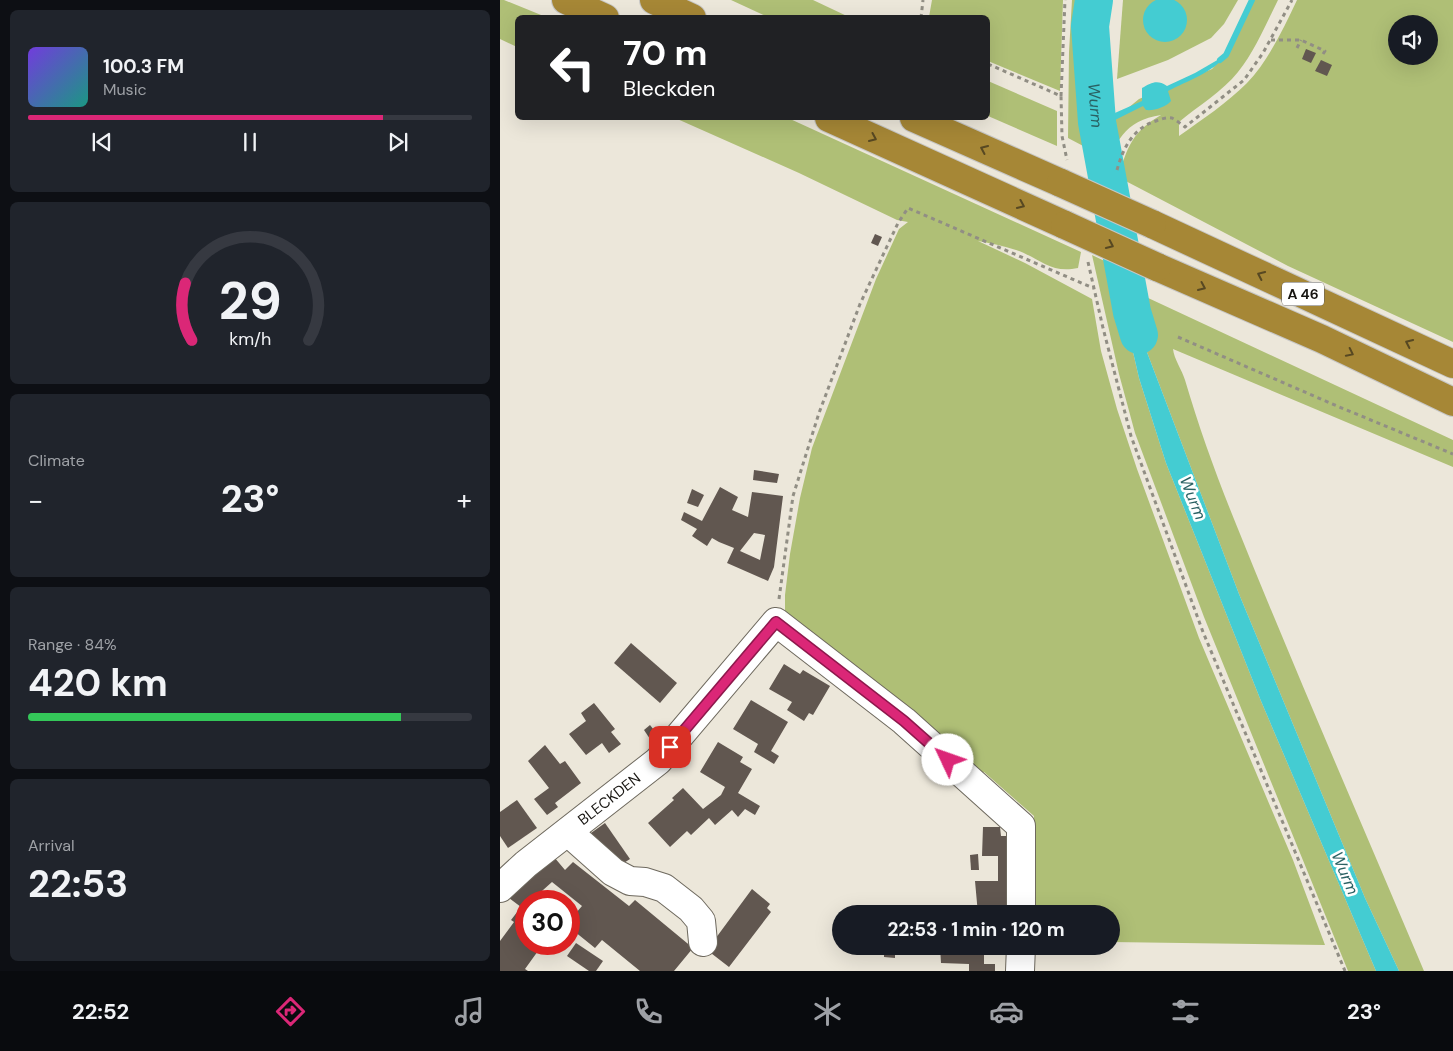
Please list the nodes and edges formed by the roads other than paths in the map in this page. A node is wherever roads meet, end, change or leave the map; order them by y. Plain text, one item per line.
1 (566, 0) edge
2 (654, 0) edge
3 (598, 15) edge
4 (686, 15) edge
5 (833, 120) edge
6 (919, 120) edge
7 (1453, 364) edge
8 (1453, 402) edge
9 (568, 832) junction
10 (500, 888) edge
11 (1021, 905) edge
12 (703, 942) dead end
13 (1021, 955) edge
14 (1020, 971) edge

1 - 3 highway
2 - 4 highway
5 -> 8 highway, A 46, bridge
7 -> 6 highway, A 46, bridge
9 - 10 street, BLECKDEN
9 - 11 street, BLECKDEN
9 - 12 street
13 - 14 street

